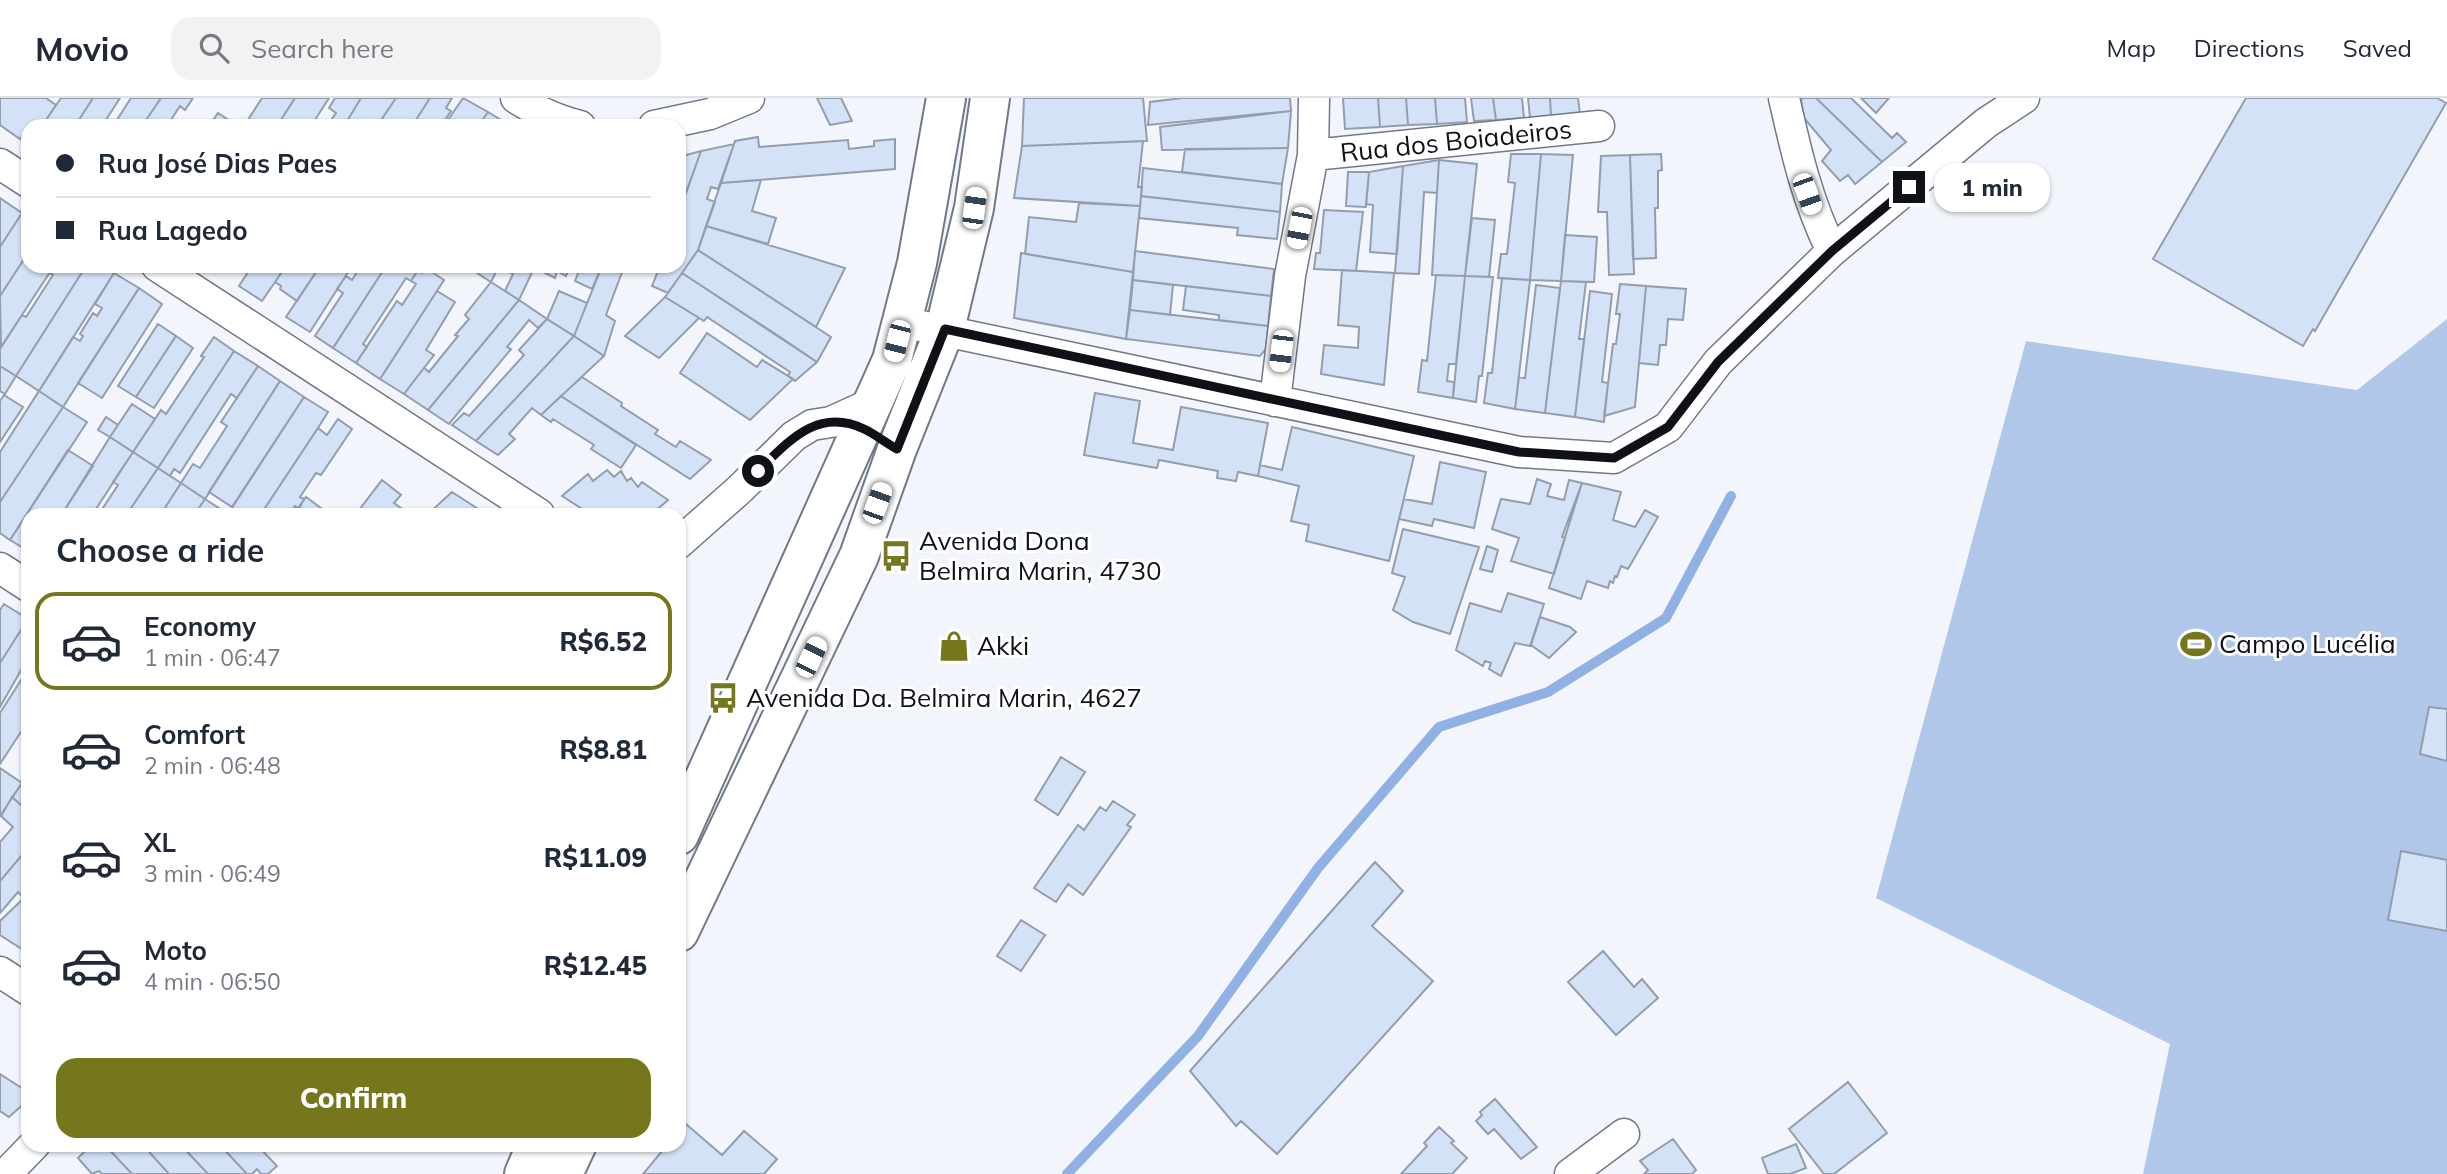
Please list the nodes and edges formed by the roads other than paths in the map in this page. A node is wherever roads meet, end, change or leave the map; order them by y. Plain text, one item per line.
1 (516, 98) edge
2 (749, 98) edge
3 (946, 98) edge
4 (990, 98) edge
5 (1314, 98) edge
6 (1784, 98) edge
7 (2024, 98) edge
8 (556, 119) edge
9 (686, 119) edge
10 (1599, 126) dead end
11 (1313, 155) junction
12 (0, 164) edge
13 (21, 178) edge
14 (1832, 251) junction
15 (168, 273) edge
16 (902, 322) junction
17 (945, 329) junction
18 (1275, 401) junction
19 (856, 417) junction
20 (897, 449) junction
21 (530, 508) edge
22 (686, 537) edge
23 (0, 568) edge
24 (21, 582) edge
25 (686, 818) edge
26 (686, 917) edge
27 (0, 972) edge
28 (21, 986) edge
29 (1625, 1134) dead end
30 (27, 1152) edge
31 (534, 1152) edge
32 (573, 1152) edge
33 (6, 1174) edge
34 (524, 1174) edge
35 (563, 1174) edge
36 (1570, 1174) edge

1 - 8 street
2 - 9 street
3 - 16 main road
4 - 17 main road
5 - 11 street, Rua dos Boiadeiros
6 - 14 street
7 - 14 street
10 - 11 street, Rua dos Boiadeiros
11 - 18 street, Rua dos Boiadeiros
12 - 13 street
14 - 18 street
15 - 21 street
16 - 17 street
16 - 19 main road
17 - 18 street
17 - 20 main road
19 - 20 street
19 - 22 street
19 - 25 main road
20 - 26 main road
23 - 24 street
27 - 28 street
29 - 36 street
30 - 33 street
31 - 34 main road
32 - 35 main road

